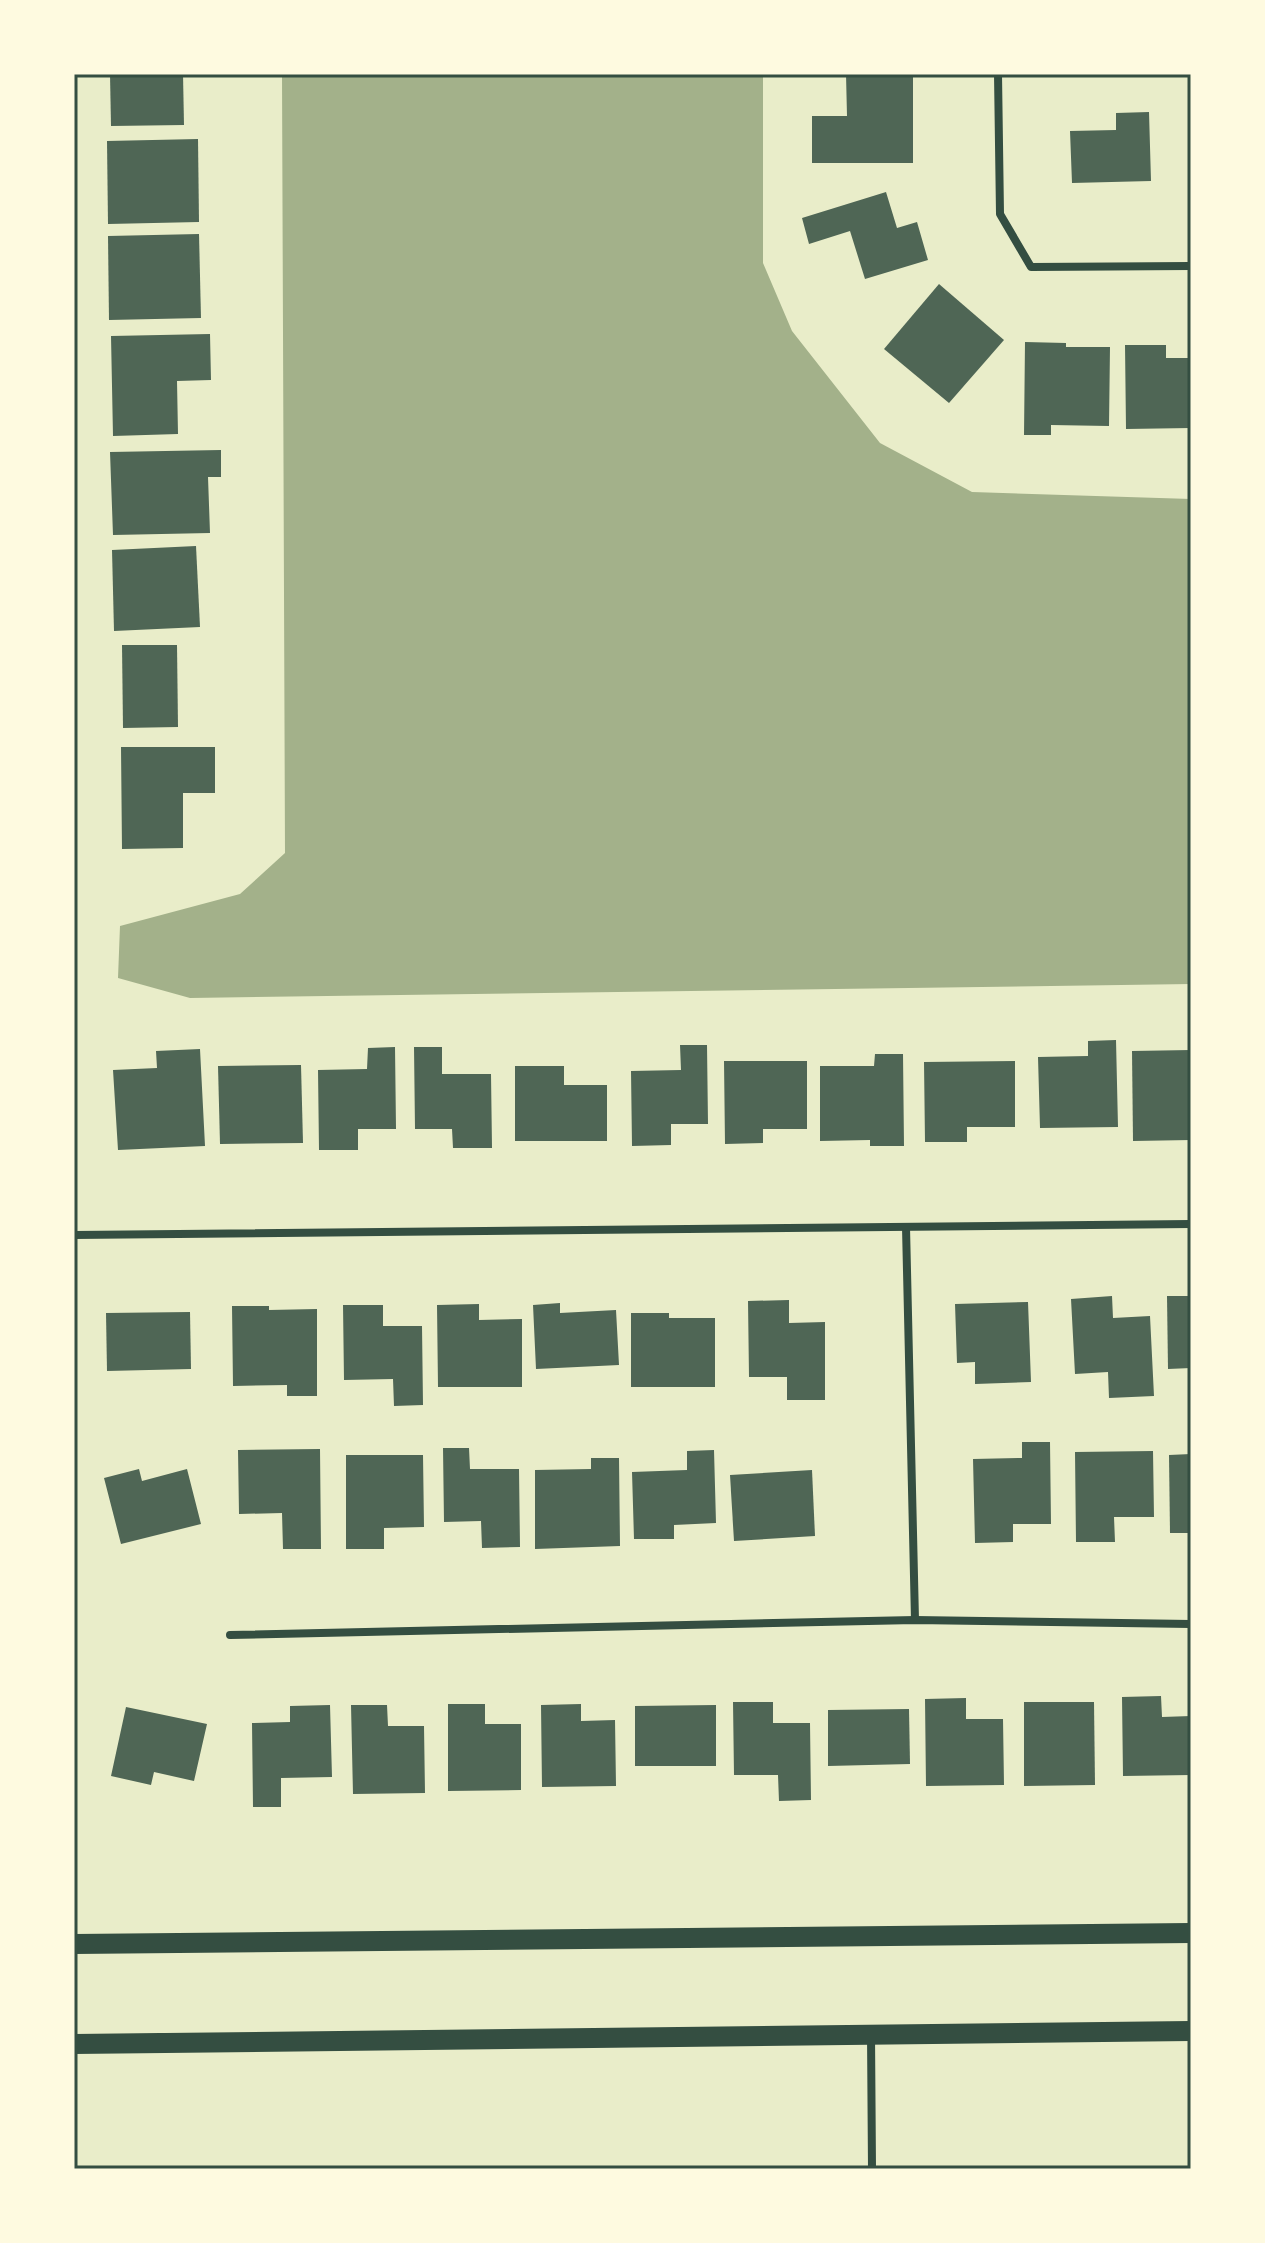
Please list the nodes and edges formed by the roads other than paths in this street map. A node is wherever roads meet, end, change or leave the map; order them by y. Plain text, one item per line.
1 (998, 74) edge
2 (1191, 266) edge
3 (1191, 1224) edge
4 (906, 1227) junction
5 (74, 1235) edge
6 (915, 1620) junction
7 (1191, 1624) edge
8 (230, 1635) dead end
9 (1191, 1933) edge
10 (74, 1944) edge
11 (1191, 2031) edge
12 (871, 2034) junction
13 (74, 2044) edge
14 (872, 2169) edge

1 - 2 street
3 - 4 street
4 - 5 street
4 - 6 street
6 - 7 street
6 - 8 street
9 - 10 main road
11 - 12 main road
12 - 13 main road
12 - 14 street

